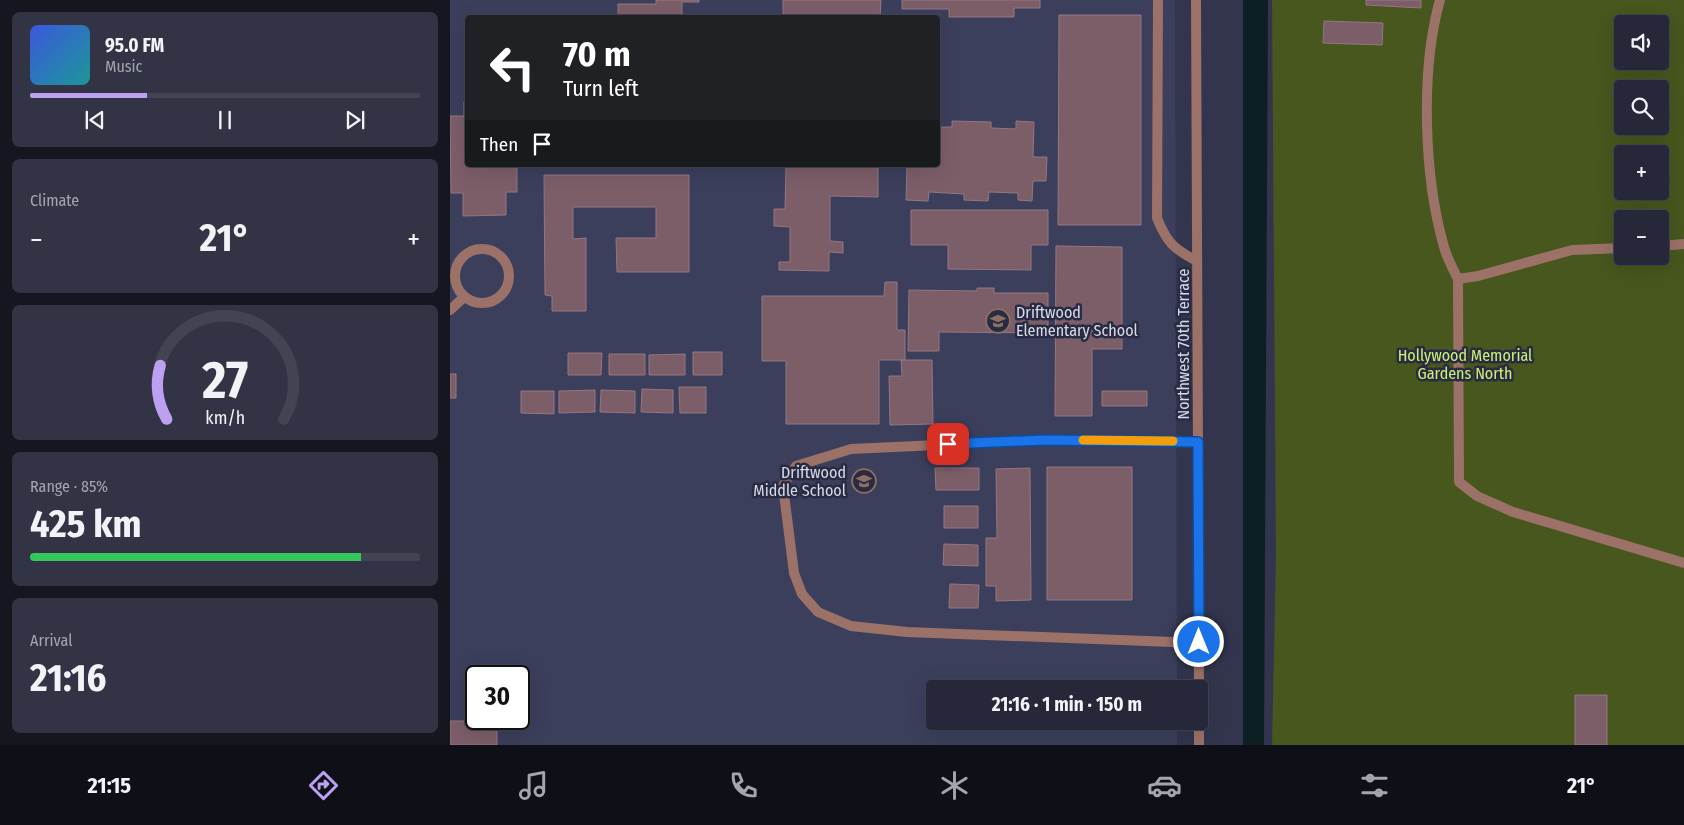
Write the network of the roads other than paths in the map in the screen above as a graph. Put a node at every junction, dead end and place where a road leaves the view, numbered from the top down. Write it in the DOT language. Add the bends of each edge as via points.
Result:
graph roads {
  1 [pos="1158,0"];
  2 [pos="1196,0"];
  3 [pos="1440,0"];
  4 [pos="1684,244"];
  5 [pos="1669,245"];
  6 [pos="1614,248"];
  7 [pos="1197,262"];
  8 [pos="1458,279"];
  9 [pos="464,297"];
  10 [pos="450,310"];
  11 [pos="1198,442"];
  12 [pos="1684,563"];
  13 [pos="1199,642"];
  14 [pos="1199,680"];
  15 [pos="1199,730"];
  16 [pos="1199,745"];
  1 -- 7 [label="street" via="1158,218 1164,236 1176,250"];
  2 -- 7 [label="street, Northwest 70th Terrace"];
  3 -- 8 [label="street" via="1429,66 1427,123 1435,207 1444,249"];
  4 -- 5 [label="street"];
  6 -- 8 [label="street" via="1572,250"];
  7 -- 11 [label="street, Northwest 70th Terrace"];
  8 -- 12 [label="street" via="1459,482 1477,496 1513,512"];
  9 -- 9 [label="street" via="485,303 506,290 509,273 502,258 487,250 464,256 455,278"];
  9 -- 10 [label="street"];
  11 -- 13 [label="street, Northwest 70th Terrace"];
  11 -- 13 [label="street" via="1045,440 851,449 796,466 783,486 794,573 802,594 818,612 851,626 907,632"];
  13 -- 14 [label="street, Northwest 70th Terrace"];
  15 -- 16 [label="street"];
}
